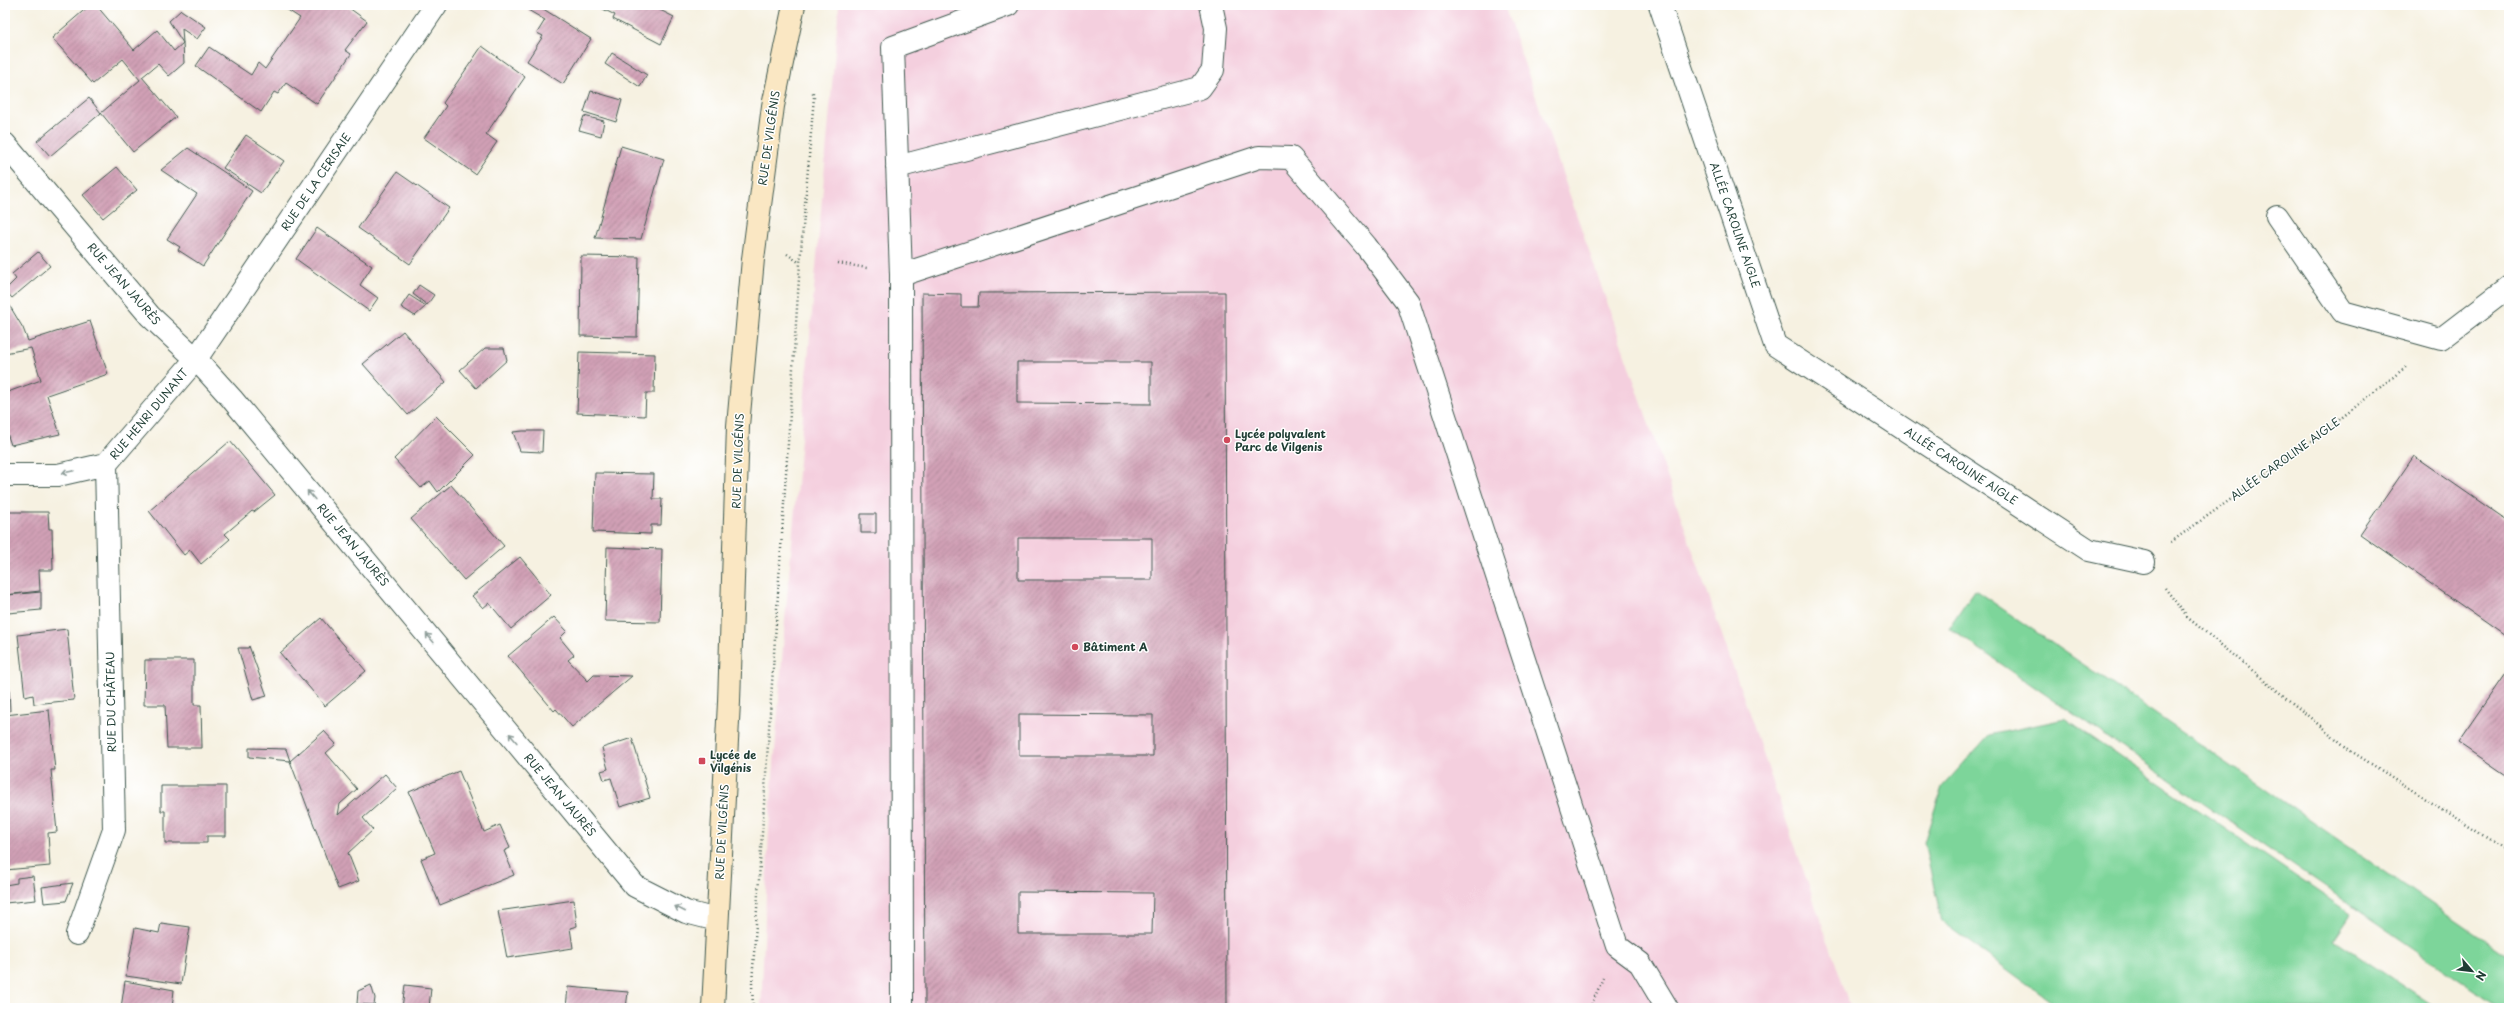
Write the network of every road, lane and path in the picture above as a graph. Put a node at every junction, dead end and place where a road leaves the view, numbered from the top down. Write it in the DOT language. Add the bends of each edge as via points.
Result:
graph roads {
  1 [pos="436,5"];
  2 [pos="794,5"];
  3 [pos="1008,5"];
  4 [pos="1211,5"];
  5 [pos="1660,5"];
  6 [pos="810,84"];
  7 [pos="5,144"];
  8 [pos="897,167"];
  9 [pos="2277,216"];
  10 [pos="901,275"];
  11 [pos="2509,287"];
  12 [pos="2441,339"];
  13 [pos="196,359"];
  14 [pos="106,464"];
  15 [pos="5,476"];
  16 [pos="2144,562"];
  17 [pos="2509,852"];
  18 [pos="717,920"];
  19 [pos="77,934"];
  20 [pos="713,1008"];
  21 [pos="753,1008"];
  22 [pos="902,1008"];
  23 [pos="1667,1008"];
  1 -- 13 [label="street, RUE DE LA CERISAIE"];
  2 -- 18 [label="street, RUE DE VILGÉNIS" via="773,106 753,259 738,426 729,702"];
  3 -- 8 [label="street" via="893,47"];
  4 -- 8 [label="street" via="1216,28 1213,70 1200,88"];
  5 -- 16 [label="street, ALLÉE CAROLINE AIGLE" via="1775,344 2089,550"];
  6 -- 21 [label="path" via="814,96 752,984"];
  7 -- 13 [label="street, RUE JEAN JAURÈS" via="150,316"];
  8 -- 10 [label="street"];
  9 -- 12 [label="street" via="2343,312"];
  10 -- 22 [label="street"];
  10 -- 23 [label="street" via="1259,156 1292,158 1366,246 1408,302 1617,946 1640,963"];
  11 -- 12 [label="street"];
  12 -- 16 [label="path, ALLÉE CAROLINE AIGLE" via="2311,442"];
  13 -- 14 [label="street, RUE HENRI DUNANT"];
  18 -- 13 [label="street, RUE JEAN JAURÈS, one-way" via="686,912 635,886"];
  14 -- 15 [label="street, RUE HENRI DUNANT, one-way" via="58,474"];
  14 -- 19 [label="street, RUE DU CHÂTEAU" via="114,830"];
  16 -- 17 [label="path" via="2187,617 2351,751"];
  18 -- 20 [label="street, RUE DE VILGÉNIS"];
}
